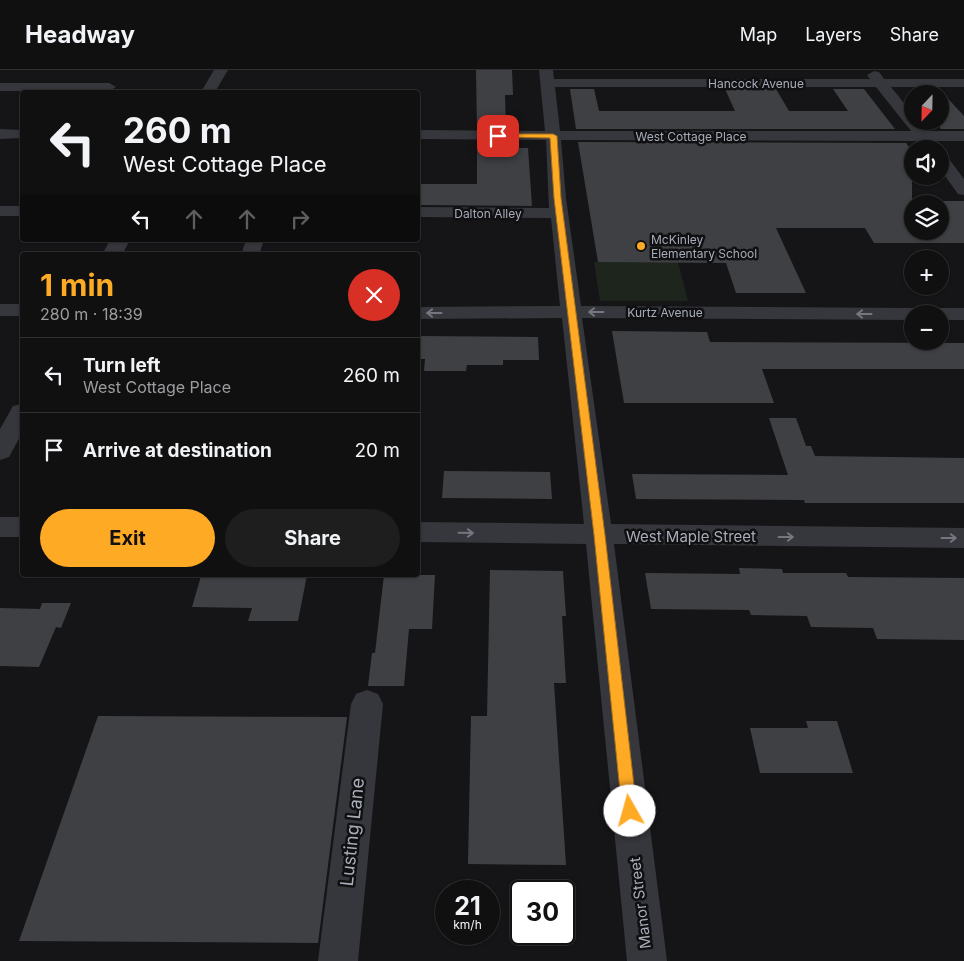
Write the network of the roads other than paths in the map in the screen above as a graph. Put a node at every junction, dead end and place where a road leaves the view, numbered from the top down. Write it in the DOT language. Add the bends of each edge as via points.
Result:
graph roads {
  1 [pos="220,70"];
  2 [pos="763,70"];
  3 [pos="870,70"];
  4 [pos="19,76"];
  5 [pos="547,76"];
  6 [pos="662,76"];
  7 [pos="771,82"];
  8 [pos="964,83"];
  9 [pos="882,84"];
  10 [pos="109,87"];
  11 [pos="3,90"];
  12 [pos="209,90"];
  13 [pos="0,134"];
  14 [pos="20,134"];
  15 [pos="420,135"];
  16 [pos="553,136"];
  17 [pos="923,136"];
  18 [pos="964,136"];
  19 [pos="926,140"];
  20 [pos="949,170"];
  21 [pos="964,190"];
  22 [pos="0,211"];
  23 [pos="20,211"];
  24 [pos="420,212"];
  25 [pos="559,213"];
  26 [pos="0,310"];
  27 [pos="20,310"];
  28 [pos="571,312"];
  29 [pos="420,313"];
  30 [pos="904,314"];
  31 [pos="949,314"];
  32 [pos="964,314"];
  33 [pos="20,416"];
  34 [pos="0,451"];
  35 [pos="0,527"];
  36 [pos="20,527"];
  37 [pos="420,532"];
  38 [pos="599,535"];
  39 [pos="964,538"];
  40 [pos="367,704"];
  41 [pos="338,961"];
  42 [pos="647,961"];
  1 -- 12 [label="street"];
  2 -- 7 [label="street"];
  3 -- 9 [label="street"];
  4 -- 11 [label="street"];
  5 -- 6 [label="street, Hancock Avenue"];
  5 -- 16 [label="street, Manor Street"];
  6 -- 7 [label="street, Hancock Avenue"];
  7 -- 9 [label="street, Hancock Avenue"];
  8 -- 9 [label="street, Hancock Avenue"];
  9 -- 17 [label="street"];
  10 -- 11 [label="street"];
  13 -- 14 [label="street"];
  15 -- 16 [label="street, West Cottage Place"];
  16 -- 17 [label="street, West Cottage Place"];
  16 -- 25 [label="street, Manor Street"];
  17 -- 18 [label="street, West Cottage Place"];
  17 -- 19 [label="street"];
  20 -- 21 [label="street"];
  22 -- 23 [label="street"];
  24 -- 25 [label="street, Dalton Alley"];
  25 -- 28 [label="street, Manor Street"];
  26 -- 27 [label="street"];
  28 -- 29 [label="street, Kurtz Avenue, one-way"];
  30 -- 28 [label="street, Kurtz Avenue, one-way"];
  28 -- 38 [label="street, Manor Street"];
  31 -- 32 [label="street"];
  33 -- 34 [label="street"];
  35 -- 36 [label="street"];
  37 -- 38 [label="street, West Maple Street, one-way"];
  38 -- 39 [label="street, West Maple Street, one-way"];
  38 -- 42 [label="street, Manor Street"];
  40 -- 41 [label="street, Lusting Lane"];
}
